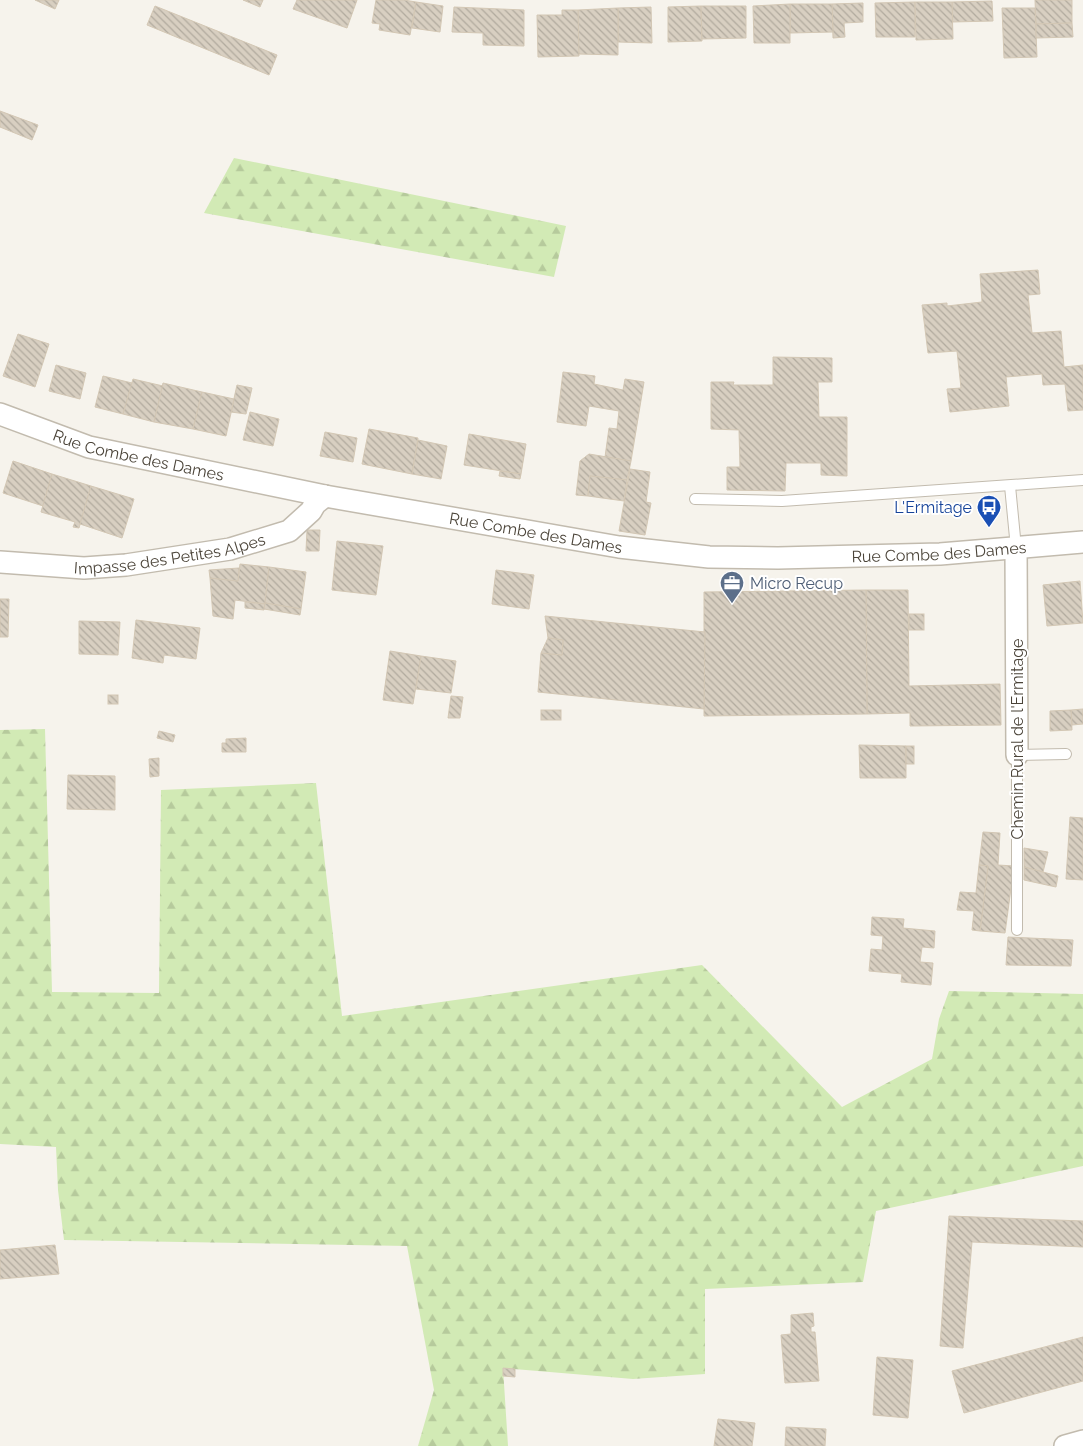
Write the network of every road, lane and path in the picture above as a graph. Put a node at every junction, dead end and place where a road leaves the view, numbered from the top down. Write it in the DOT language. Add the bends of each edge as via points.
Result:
graph roads {
  1 [pos="0,414"];
  2 [pos="1083,480"];
  3 [pos="1010,486"];
  4 [pos="325,496"];
  5 [pos="695,499"];
  6 [pos="1083,542"];
  7 [pos="1016,548"];
  8 [pos="0,562"];
  9 [pos="1066,754"];
  10 [pos="1017,755"];
  11 [pos="1017,930"];
  12 [pos="1083,1441"];
  13 [pos="1064,1446"];
  1 -- 4 [label="street, Rue Combe des Dames" via="89,448"];
  2 -- 3 [label="lane"];
  3 -- 5 [label="lane" via="782,501"];
  3 -- 7 [label="lane"];
  4 -- 7 [label="street, Rue Combe des Dames" via="619,547 709,557 940,554"];
  4 -- 8 [label="street, Impasse des Petites Alpes" via="290,531 230,548 126,565 62,567"];
  6 -- 7 [label="street, Rue Combe des Dames"];
  7 -- 10 [label="street, Chemin Rural de l'Ermitage"];
  9 -- 10 [label="lane"];
  10 -- 11 [label="lane, Chemin Rural de l'Ermitage"];
  12 -- 13 [label="street"];
}
